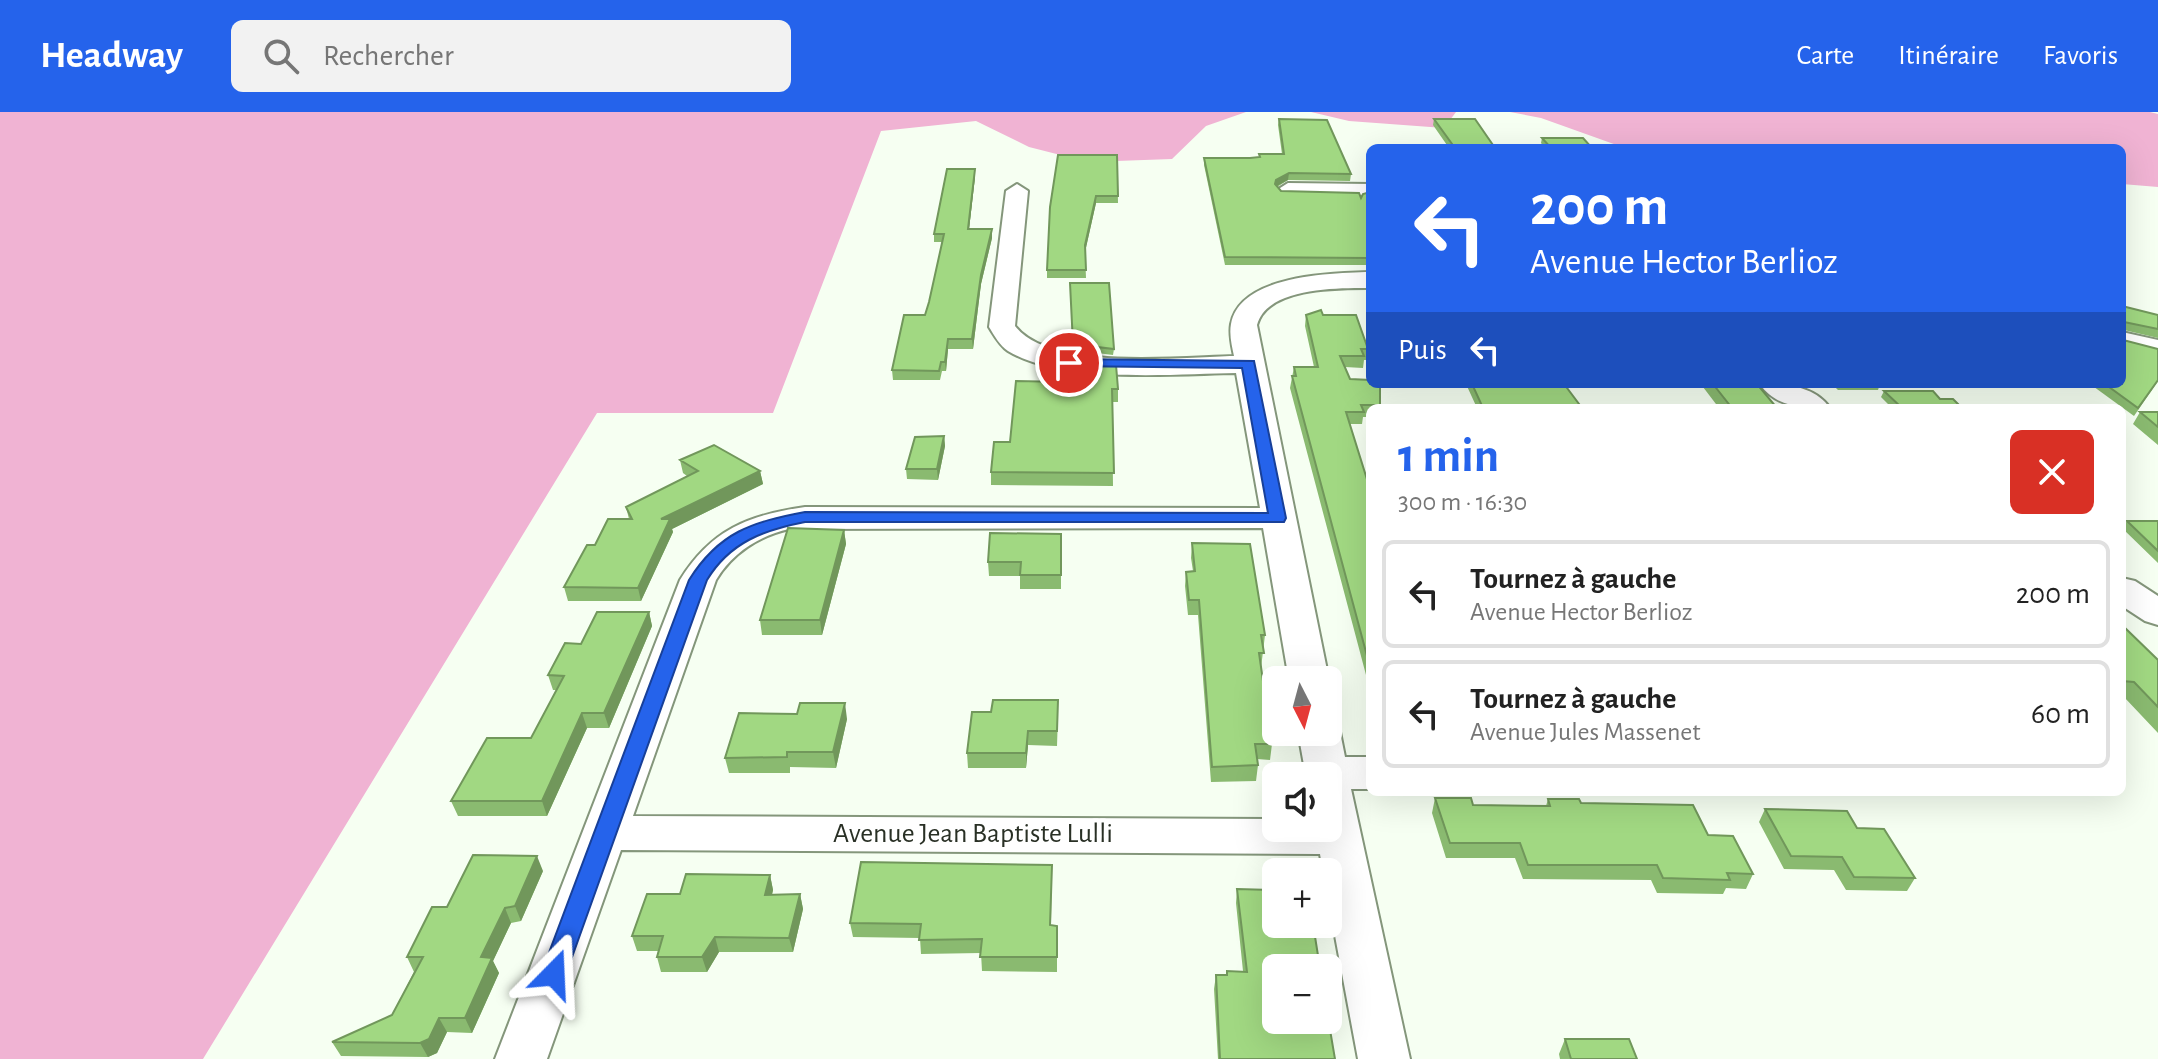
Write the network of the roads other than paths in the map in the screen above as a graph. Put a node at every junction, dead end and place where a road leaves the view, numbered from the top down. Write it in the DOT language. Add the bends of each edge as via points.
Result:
graph roads {
  1 [pos="1288,190"];
  2 [pos="1017,191"];
  3 [pos="1366,191"];
  4 [pos="1366,280"];
  5 [pos="2126,341"];
  6 [pos="2158,348"];
  7 [pos="1249,364"];
  8 [pos="1781,388"];
  9 [pos="1808,404"];
  10 [pos="1278,518"];
  11 [pos="2126,592"];
  12 [pos="2158,613"];
  13 [pos="1306,666"];
  14 [pos="1366,773"];
  15 [pos="1342,776"];
  16 [pos="607,833"];
  17 [pos="1262,837"];
  18 [pos="1341,842"];
  19 [pos="521,1059"];
  20 [pos="1384,1059"];
  1 -- 3 [label="street"];
  2 -- 7 [label="street" via="1002,327 1010,341 1035,355 1069,363"];
  4 -- 7 [label="street" via="1304,285 1253,307 1244,322"];
  5 -- 6 [label="street"];
  7 -- 10 [label="street"];
  8 -- 9 [label="street"];
  10 -- 13 [label="street"];
  10 -- 16 [label="street" via="813,517 753,530 722,548 698,580"];
  11 -- 12 [label="street"];
  14 -- 15 [label="street"];
  16 -- 17 [label="street, Avenue Jean Baptiste Lulli"];
  16 -- 19 [label="street"];
  18 -- 20 [label="street"];
}
